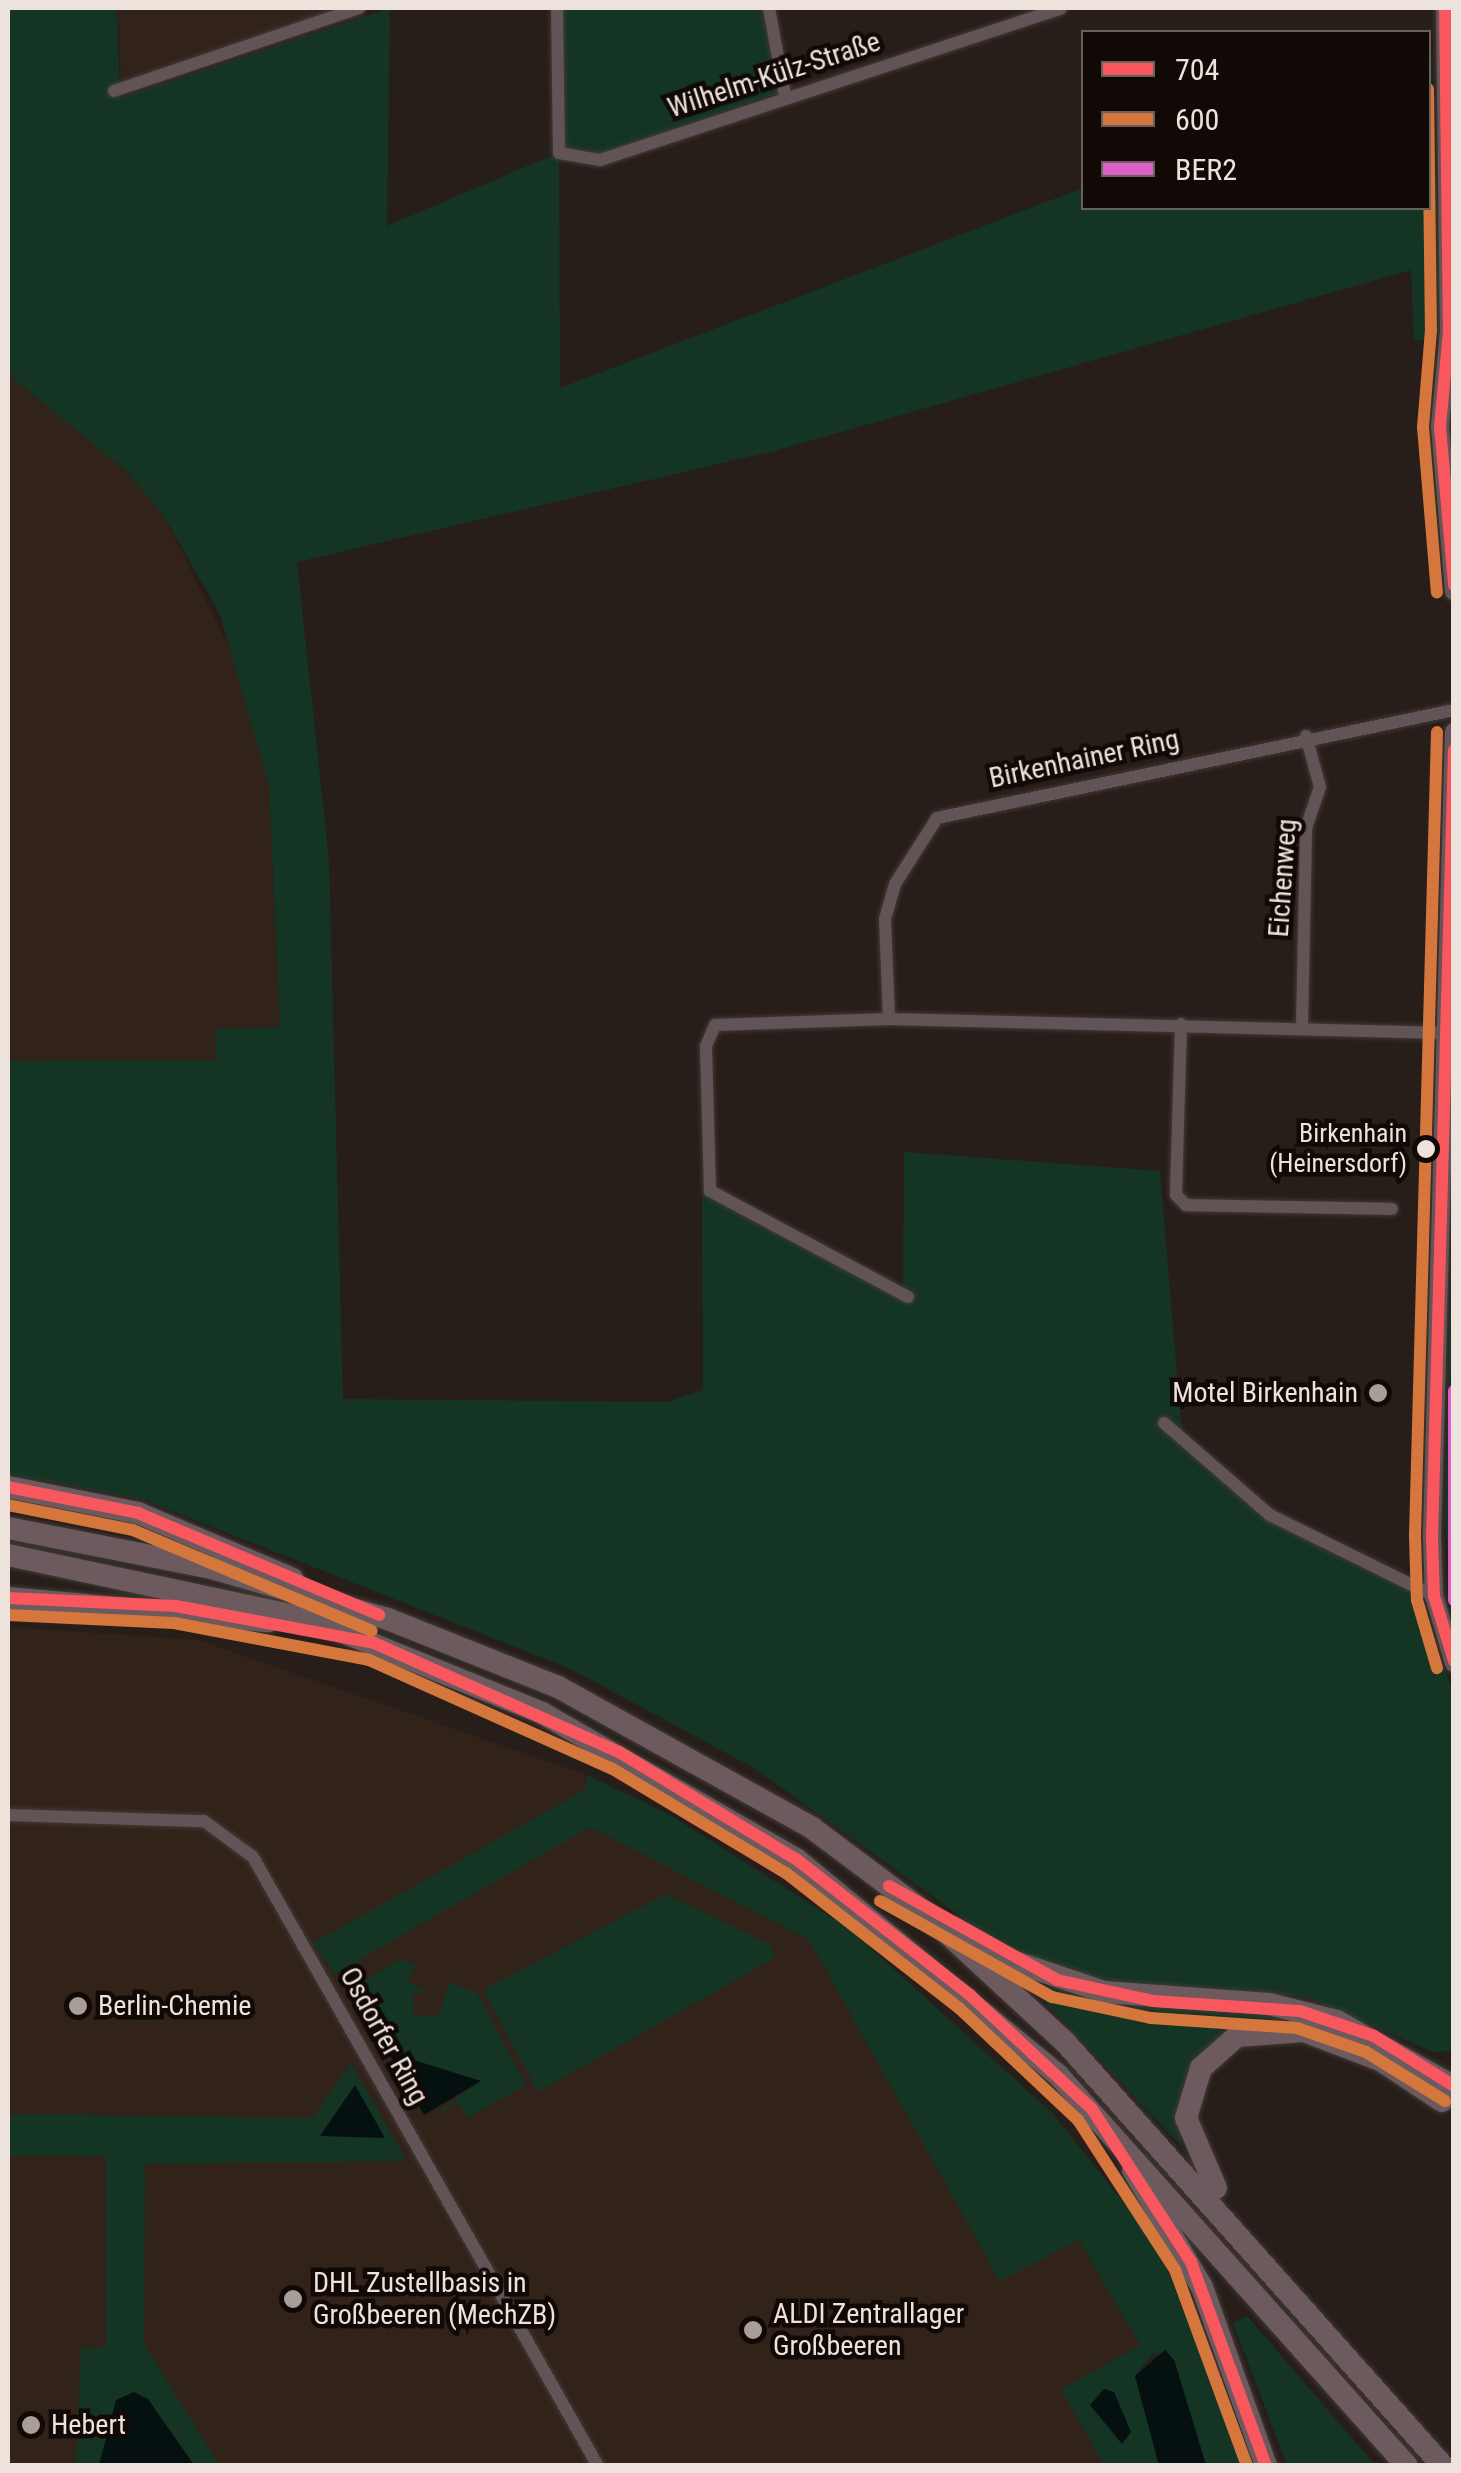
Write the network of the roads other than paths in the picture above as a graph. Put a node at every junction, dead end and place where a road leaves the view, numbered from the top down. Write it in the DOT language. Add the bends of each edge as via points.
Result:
graph roads {
  1 [pos="359,8"];
  2 [pos="557,8"];
  3 [pos="769,8"];
  4 [pos="1005,8"];
  5 [pos="1061,8"];
  6 [pos="1445,8"];
  7 [pos="1011,24"];
  8 [pos="114,91"];
  9 [pos="785,95"];
  10 [pos="1451,366"];
  11 [pos="1452,468"];
  12 [pos="1454,591"];
  13 [pos="1454,710"];
  14 [pos="1454,732"];
  15 [pos="1306,736"];
  16 [pos="889,1019"];
  17 [pos="1181,1024"];
  18 [pos="1302,1026"];
  19 [pos="1445,1032"];
  20 [pos="1392,1209"];
  21 [pos="908,1296"];
  22 [pos="1164,1423"];
  23 [pos="8,1487"];
  24 [pos="8,1528"];
  25 [pos="8,1555"];
  26 [pos="317,1595"];
  27 [pos="1434,1596"];
  28 [pos="8,1598"];
  29 [pos="374,1643"];
  30 [pos="1454,1663"];
  31 [pos="8,1815"];
  32 [pos="922,1911"];
  33 [pos="1450,2091"];
  34 [pos="1092,2109"];
  35 [pos="1244,2234"];
  36 [pos="598,2466"];
  37 [pos="1266,2466"];
  38 [pos="1406,2466"];
  39 [pos="1442,2466"];
  1 -- 8 [label="street"];
  2 -- 9 [label="street, Wilhelm-Külz-Straße" via="559,153 600,160"];
  3 -- 9 [label="street"];
  4 -- 7 [label="street"];
  5 -- 7 [label="street, Wilhelm-Külz-Straße"];
  6 -- 10 [label="main road"];
  7 -- 9 [label="street, Wilhelm-Külz-Straße"];
  10 -- 11 [label="main road" via="1440,427"];
  11 -- 12 [label="main road"];
  13 -- 15 [label="street, Birkenhainer Ring"];
  14 -- 19 [label="main road"];
  15 -- 16 [label="street, Birkenhainer Ring" via="938,818 912,852 885,919"];
  15 -- 18 [label="street, Eichenweg" via="1320,787 1306,828"];
  16 -- 17 [label="street"];
  16 -- 21 [label="street" via="716,1025 706,1046 710,1191"];
  17 -- 18 [label="street"];
  17 -- 20 [label="street" via="1176,1195 1186,1205"];
  18 -- 19 [label="street"];
  19 -- 27 [label="main road"];
  22 -- 27 [label="street" via="1270,1515"];
  23 -- 26 [label="highway" via="138,1513"];
  24 -- 26 [label="highway"];
  25 -- 29 [label="highway" via="202,1590"];
  26 -- 32 [label="highway" via="638,1727 812,1828"];
  27 -- 30 [label="main road"];
  28 -- 29 [label="highway" via="176,1606"];
  29 -- 34 [label="highway" via="619,1752 796,1859 970,1994"];
  31 -- 36 [label="street, Osdorfer Ring" via="204,1822 253,1857"];
  32 -- 33 [label="highway" via="1008,1960 1088,1988 1269,2004 1337,2021"];
  32 -- 35 [label="highway" via="1064,2042"];
  33 -- 35 [label="highway" via="1304,2031 1256,2029 1225,2043 1190,2093 1187,2134"];
  34 -- 37 [label="highway" via="1190,2262"];
  34 -- 38 [label="highway"];
  35 -- 39 [label="highway"];
}
